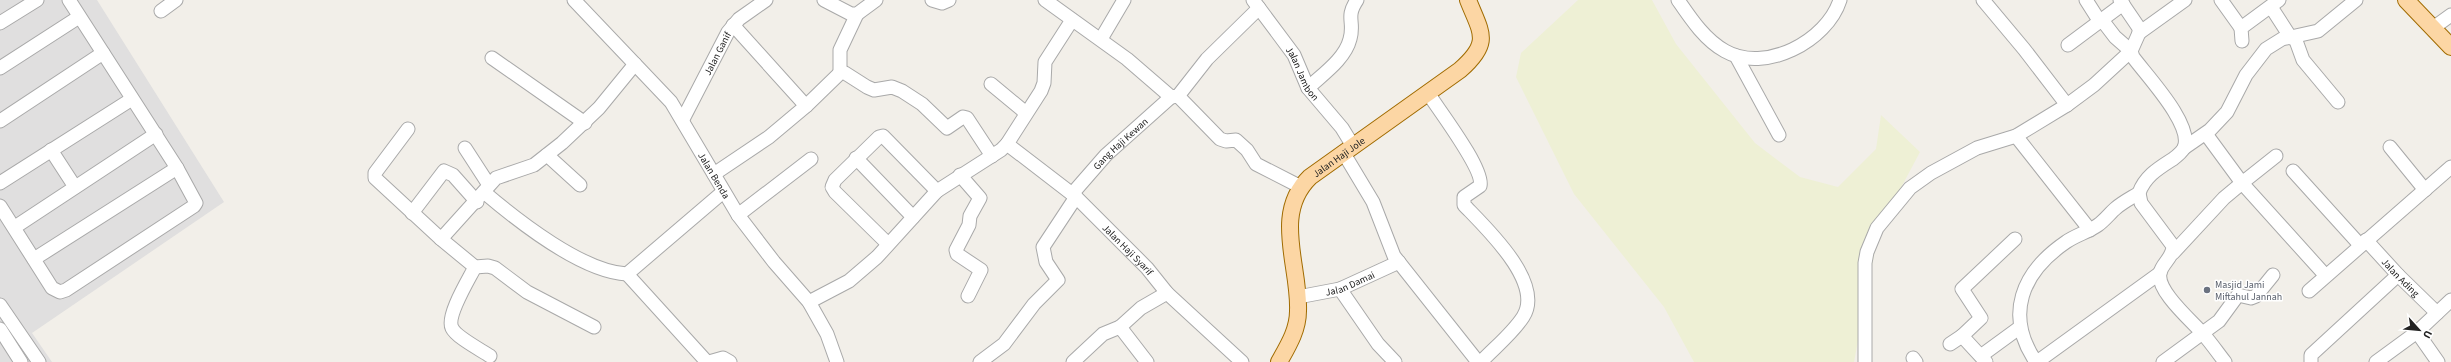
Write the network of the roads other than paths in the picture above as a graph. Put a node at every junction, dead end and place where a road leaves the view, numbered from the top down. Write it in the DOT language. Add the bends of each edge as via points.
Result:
graph roads {
  1 [pos="37,0"];
  2 [pos="68,0"];
  3 [pos="176,0"];
  4 [pos="574,0"];
  5 [pos="766,0"];
  6 [pos="824,0"];
  7 [pos="876,0"];
  8 [pos="932,0"];
  9 [pos="949,0"];
  10 [pos="1045,0"];
  11 [pos="1124,0"];
  12 [pos="1357,0"];
  13 [pos="1468,0"];
  14 [pos="1678,0"];
  15 [pos="1840,0"];
  16 [pos="1983,0"];
  17 [pos="2086,0"];
  18 [pos="2185,0"];
  19 [pos="2221,0"];
  20 [pos="2356,0"];
  21 [pos="2406,0"];
  22 [pos="2121,2"];
  23 [pos="1257,3"];
  24 [pos="749,4"];
  25 [pos="2275,4"];
  26 [pos="161,11"];
  27 [pos="857,14"];
  28 [pos="2451,15"];
  29 [pos="79,17"];
  30 [pos="1072,20"];
  31 [pos="2101,21"];
  32 [pos="0,23"];
  33 [pos="733,25"];
  34 [pos="2433,28"];
  35 [pos="2139,33"];
  36 [pos="2293,38"];
  37 [pos="1101,39"];
  38 [pos="2068,45"];
  39 [pos="2451,47"];
  40 [pos="2131,51"];
  41 [pos="103,54"];
  42 [pos="1736,56"];
  43 [pos="492,58"];
  44 [pos="635,64"];
  45 [pos="0,68"];
  46 [pos="840,72"];
  47 [pos="992,84"];
  48 [pos="1308,88"];
  49 [pos="1428,93"];
  50 [pos="1174,96"];
  51 [pos="132,98"];
  52 [pos="2338,102"];
  53 [pos="2067,105"];
  54 [pos="806,106"];
  55 [pos="1026,113"];
  56 [pos="683,119"];
  57 [pos="0,121"];
  58 [pos="585,123"];
  59 [pos="408,129"];
  60 [pos="156,134"];
  61 [pos="2206,134"];
  62 [pos="1779,135"];
  63 [pos="2016,136"];
  64 [pos="1007,144"];
  65 [pos="2390,147"];
  66 [pos="464,148"];
  67 [pos="2184,148"];
  68 [pos="1348,149"];
  69 [pos="51,150"];
  70 [pos="547,156"];
  71 [pos="992,156"];
  72 [pos="2276,156"];
  73 [pos="856,158"];
  74 [pos="811,159"];
  75 [pos="2451,167"];
  76 [pos="178,168"];
  77 [pos="2293,172"];
  78 [pos="714,174"];
  79 [pos="960,175"];
  80 [pos="0,183"];
  81 [pos="2242,183"];
  82 [pos="580,185"];
  83 [pos="75,187"];
  84 [pos="1301,188"];
  85 [pos="2425,190"];
  86 [pos="937,191"];
  87 [pos="723,192"];
  88 [pos="2139,193"];
  89 [pos="483,194"];
  90 [pos="1074,196"];
  91 [pos="0,206"];
  92 [pos="412,213"];
  93 [pos="738,215"];
  94 [pos="913,216"];
  95 [pos="14,227"];
  96 [pos="2090,230"];
  97 [pos="441,239"];
  98 [pos="2015,239"];
  99 [pos="2363,243"];
  100 [pos="888,244"];
  101 [pos="2173,253"];
  102 [pos="34,259"];
  103 [pos="1399,262"];
  104 [pos="475,267"];
  105 [pos="2160,273"];
  106 [pos="627,274"];
  107 [pos="2273,275"];
  108 [pos="2325,275"];
  109 [pos="2398,276"];
  110 [pos="1340,289"];
  111 [pos="2309,291"];
  112 [pos="1167,293"];
  113 [pos="968,296"];
  114 [pos="1298,297"];
  115 [pos="2451,300"];
  116 [pos="809,302"];
  117 [pos="0,305"];
  118 [pos="2437,313"];
  119 [pos="594,327"];
  120 [pos="1120,327"];
  121 [pos="2019,328"];
  122 [pos="0,329"];
  123 [pos="2417,332"];
  124 [pos="2204,334"];
  125 [pos="1962,336"];
  126 [pos="1950,344"];
  127 [pos="490,356"];
  128 [pos="1984,359"];
  129 [pos="2039,361"];
  130 [pos="21,362"];
  131 [pos="39,362"];
  132 [pos="708,362"];
  133 [pos="730,362"];
  134 [pos="837,362"];
  135 [pos="980,362"];
  136 [pos="1073,362"];
  137 [pos="1147,362"];
  138 [pos="1242,362"];
  139 [pos="1279,362"];
  140 [pos="1395,362"];
  141 [pos="1479,362"];
  142 [pos="1865,362"];
  143 [pos="2163,362"];
  144 [pos="2225,362"];
  145 [pos="2311,362"];
  146 [pos="2376,362"];
  147 [pos="2438,362"];
  1 -- 32 [label="street"];
  2 -- 29 [label="street"];
  3 -- 26 [label="street"];
  4 -- 44 [label="street, Jalan Benda"];
  5 -- 24 [label="street, Jalan Ganif"];
  6 -- 27 [label="street"];
  7 -- 27 [label="street"];
  8 -- 9 [label="street" via="942,3"];
  10 -- 30 [label="street"];
  11 -- 37 [label="street"];
  12 -- 48 [label="street" via="1350,11 1351,36 1348,47"];
  13 -- 49 [label="main road, Jalan Haji Jole" via="1481,30 1480,46 1468,63"];
  14 -- 42 [label="street" via="1701,32 1725,51"];
  15 -- 42 [label="street" via="1832,18 1824,27 1796,48 1768,57"];
  16 -- 53 [label="street"];
  17 -- 31 [label="street"];
  18 -- 35 [label="street"];
  19 -- 25 [label="street" via="2242,34"];
  20 -- 36 [label="street" via="2328,26"];
  21 -- 34 [label="main road"];
  22 -- 31 [label="street"];
  22 -- 35 [label="street" via="2137,23"];
  23 -- 48 [label="street, Jalan Jambon" via="1294,55"];
  23 -- 50 [label="street, Gang Haji Kewan"];
  24 -- 33 [label="street, Jalan Ganif"];
  25 -- 36 [label="street"];
  27 -- 46 [label="street" via="840,50"];
  28 -- 34 [label="street"];
  29 -- 41 [label="street"];
  29 -- 45 [label="street"];
  30 -- 37 [label="street"];
  30 -- 55 [label="street" via="1045,62 1044,83"];
  31 -- 38 [label="street"];
  31 -- 40 [label="street"];
  33 -- 54 [label="street"];
  33 -- 56 [label="street, Jalan Ganif"];
  34 -- 39 [label="main road"];
  35 -- 40 [label="street"];
  36 -- 52 [label="street" via="2303,60"];
  36 -- 61 [label="street" via="2275,42 2255,61 2227,112"];
  37 -- 50 [label="street"];
  40 -- 53 [label="street" via="2094,85"];
  40 -- 67 [label="street" via="2184,131"];
  41 -- 51 [label="street"];
  41 -- 57 [label="street"];
  42 -- 62 [label="street"];
  43 -- 58 [label="street"];
  44 -- 56 [label="street, Jalan Benda"];
  44 -- 58 [label="street"];
  46 -- 54 [label="street"];
  46 -- 71 [label="street" via="874,90 892,87 902,91 922,104 947,128 963,117 968,118"];
  47 -- 55 [label="street"];
  48 -- 68 [label="street, Jalan Jambon" via="1342,128"];
  49 -- 68 [label="main road, Jalan Haji Jole"];
  49 -- 141 [label="street" via="1480,176 1480,186 1464,197 1464,205 1506,253 1525,283 1528,294 1522,318"];
  50 -- 84 [label="street" via="1220,139 1226,142 1236,140 1247,150 1256,164"];
  50 -- 90 [label="street, Gang Haji Kewan" via="1111,150"];
  51 -- 60 [label="street"];
  51 -- 69 [label="street"];
  53 -- 63 [label="street"];
  54 -- 78 [label="street" via="763,141"];
  55 -- 64 [label="street"];
  56 -- 78 [label="street, Jalan Benda"];
  58 -- 70 [label="street"];
  59 -- 92 [label="street" via="375,173 375,178"];
  60 -- 76 [label="street"];
  60 -- 83 [label="street"];
  61 -- 67 [label="street"];
  61 -- 81 [label="street"];
  63 -- 96 [label="street"];
  63 -- 142 [label="street" via="1977,148 1919,180 1877,228 1870,240 1865,263"];
  64 -- 71 [label="street"];
  64 -- 90 [label="street, Jalan Haji Syarif"];
  65 -- 85 [label="street"];
  66 -- 89 [label="street"];
  67 -- 88 [label="street" via="2180,154 2153,173"];
  68 -- 84 [label="main road, Jalan Haji Jole" via="1310,177"];
  68 -- 103 [label="street, Jalan Jambon"];
  69 -- 80 [label="street"];
  69 -- 83 [label="street"];
  70 -- 82 [label="street"];
  70 -- 89 [label="street" via="534,164 496,178"];
  71 -- 79 [label="street"];
  72 -- 81 [label="street"];
  73 -- 86 [label="street" via="883,136"];
  73 -- 94 [label="street"];
  73 -- 100 [label="street" via="835,180 832,187"];
  74 -- 93 [label="street"];
  75 -- 85 [label="street"];
  76 -- 102 [label="street"];
  76 -- 102 [label="street" via="196,199 194,206 66,290 55,292"];
  77 -- 99 [label="street, Jalan Ading"];
  78 -- 87 [label="street, Jalan Benda"];
  79 -- 86 [label="street"];
  79 -- 113 [label="street" via="980,200 970,216 969,226 956,250 957,254 981,270"];
  81 -- 101 [label="street" via="2224,198"];
  81 -- 108 [label="street"];
  83 -- 95 [label="street"];
  84 -- 114 [label="main road, Jalan Haji Jole" via="1292,209 1289,227"];
  85 -- 99 [label="street"];
  86 -- 94 [label="street"];
  87 -- 93 [label="street, Jalan Benda"];
  87 -- 106 [label="street"];
  88 -- 96 [label="street" via="2117,207"];
  88 -- 101 [label="street" via="2141,203 2174,246"];
  89 -- 92 [label="street" via="444,172"];
  89 -- 97 [label="street"];
  89 -- 106 [label="street" via="550,242 605,270"];
  90 -- 112 [label="street, Jalan Haji Syarif" via="1147,268"];
  90 -- 135 [label="street, Gang Haji Kewan" via="1044,247 1046,262 1058,280 1034,304 1004,344"];
  91 -- 95 [label="street"];
  92 -- 97 [label="street"];
  93 -- 116 [label="street, Jalan Benda"];
  94 -- 100 [label="street"];
  95 -- 102 [label="street"];
  96 -- 121 [label="street" via="2076,235 2060,246 2030,276 2022,295"];
  97 -- 104 [label="street"];
  98 -- 125 [label="street" via="1962,289 1981,318"];
  99 -- 108 [label="street"];
  99 -- 109 [label="street, Jalan Ading"];
  100 -- 116 [label="street" via="849,281"];
  101 -- 105 [label="street"];
  103 -- 110 [label="street, Jalan Damai"];
  103 -- 141 [label="street, Jalan Jambon"];
  104 -- 119 [label="street" via="495,268 527,292"];
  104 -- 127 [label="street" via="453,311 451,323 456,333"];
  105 -- 124 [label="street" via="2161,284 2168,295"];
  105 -- 129 [label="street"];
  106 -- 132 [label="street"];
  107 -- 124 [label="street" via="2256,296 2251,298 2238,295 2219,320"];
  108 -- 111 [label="street"];
  109 -- 118 [label="street, Jalan Ading"];
  109 -- 145 [label="street" via="2310,355"];
  110 -- 114 [label="street, Jalan Damai"];
  110 -- 140 [label="street" via="1378,344"];
  112 -- 120 [label="street" via="1141,308"];
  112 -- 138 [label="street, Jalan Haji Syarif"];
  114 -- 139 [label="main road, Jalan Haji Jole" via="1297,325"];
  115 -- 118 [label="street"];
  116 -- 134 [label="street, Jalan Benda"];
  117 -- 131 [label="street"];
  118 -- 123 [label="street"];
  120 -- 136 [label="street" via="1103,334"];
  120 -- 137 [label="street"];
  121 -- 128 [label="street"];
  121 -- 129 [label="street" via="2023,341"];
  122 -- 130 [label="street"];
  123 -- 146 [label="street"];
  123 -- 147 [label="street"];
  124 -- 143 [label="street"];
  124 -- 144 [label="street"];
  125 -- 126 [label="street"];
  125 -- 128 [label="street"];
  132 -- 133 [label="street" via="723,358"];
}
